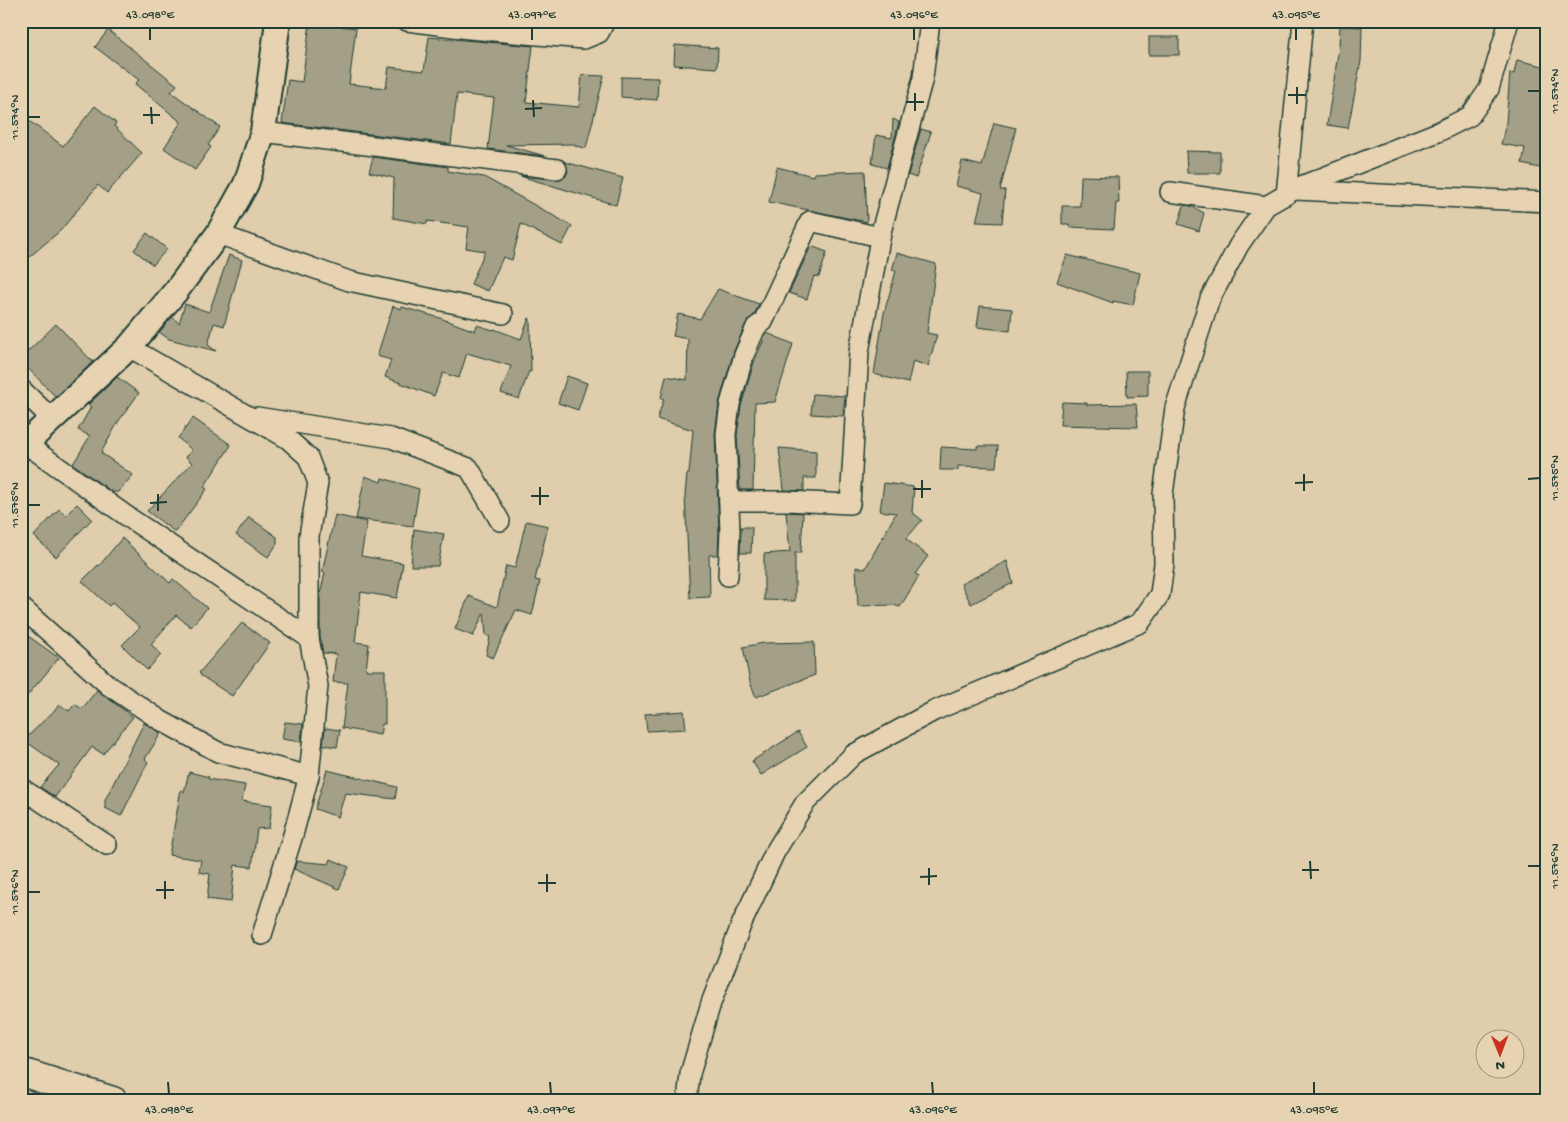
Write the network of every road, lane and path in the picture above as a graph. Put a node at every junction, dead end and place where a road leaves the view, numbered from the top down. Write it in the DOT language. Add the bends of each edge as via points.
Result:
graph roads {
  1 [pos="278,21"];
  2 [pos="407,21"];
  3 [pos="605,21"];
  4 [pos="930,21"];
  5 [pos="1303,21"];
  6 [pos="1509,21"];
  7 [pos="263,132"];
  8 [pos="557,169"];
  9 [pos="1170,192"];
  10 [pos="1290,192"];
  11 [pos="1547,202"];
  12 [pos="1266,206"];
  13 [pos="218,234"];
  14 [pos="880,237"];
  15 [pos="503,314"];
  16 [pos="129,347"];
  17 [pos="21,389"];
  18 [pos="248,415"];
  19 [pos="52,419"];
  20 [pos="24,446"];
  21 [pos="728,501"];
  22 [pos="500,521"];
  23 [pos="728,576"];
  24 [pos="21,607"];
  25 [pos="309,638"];
  26 [pos="309,776"];
  27 [pos="21,788"];
  28 [pos="107,845"];
  29 [pos="262,935"];
  30 [pos="21,1072"];
  31 [pos="113,1101"];
  32 [pos="687,1101"];
  1 -- 7 [label="street"];
  2 -- 3 [label="street" via="584,39 598,34"];
  4 -- 14 [label="street" via="923,78"];
  5 -- 10 [label="street"];
  6 -- 10 [label="street" via="1490,89 1470,116"];
  7 -- 8 [label="street"];
  7 -- 13 [label="street" via="246,184"];
  9 -- 12 [label="street"];
  10 -- 11 [label="street"];
  10 -- 12 [label="street"];
  12 -- 32 [label="street" via="1238,245 1210,299 1175,408 1163,494 1164,564 1160,594 1140,622 934,710 854,754 805,803 775,852 710,1003 690,1074"];
  13 -- 15 [label="street" via="349,281"];
  13 -- 16 [label="street"];
  14 -- 21 [label="street" via="810,221 744,355 730,404 726,434"];
  14 -- 21 [label="street" via="859,352 850,504"];
  16 -- 18 [label="street"];
  16 -- 19 [label="street"];
  17 -- 19 [label="street"];
  18 -- 22 [label="street" via="391,438 469,468"];
  18 -- 25 [label="street" via="288,439 308,457 318,484 309,536"];
  19 -- 20 [label="street"];
  20 -- 25 [label="street"];
  21 -- 23 [label="street"];
  24 -- 26 [label="street" via="108,686 160,720 218,752"];
  25 -- 26 [label="street" via="318,686"];
  26 -- 29 [label="street"];
  27 -- 28 [label="street"];
  30 -- 31 [label="highway"];
}
